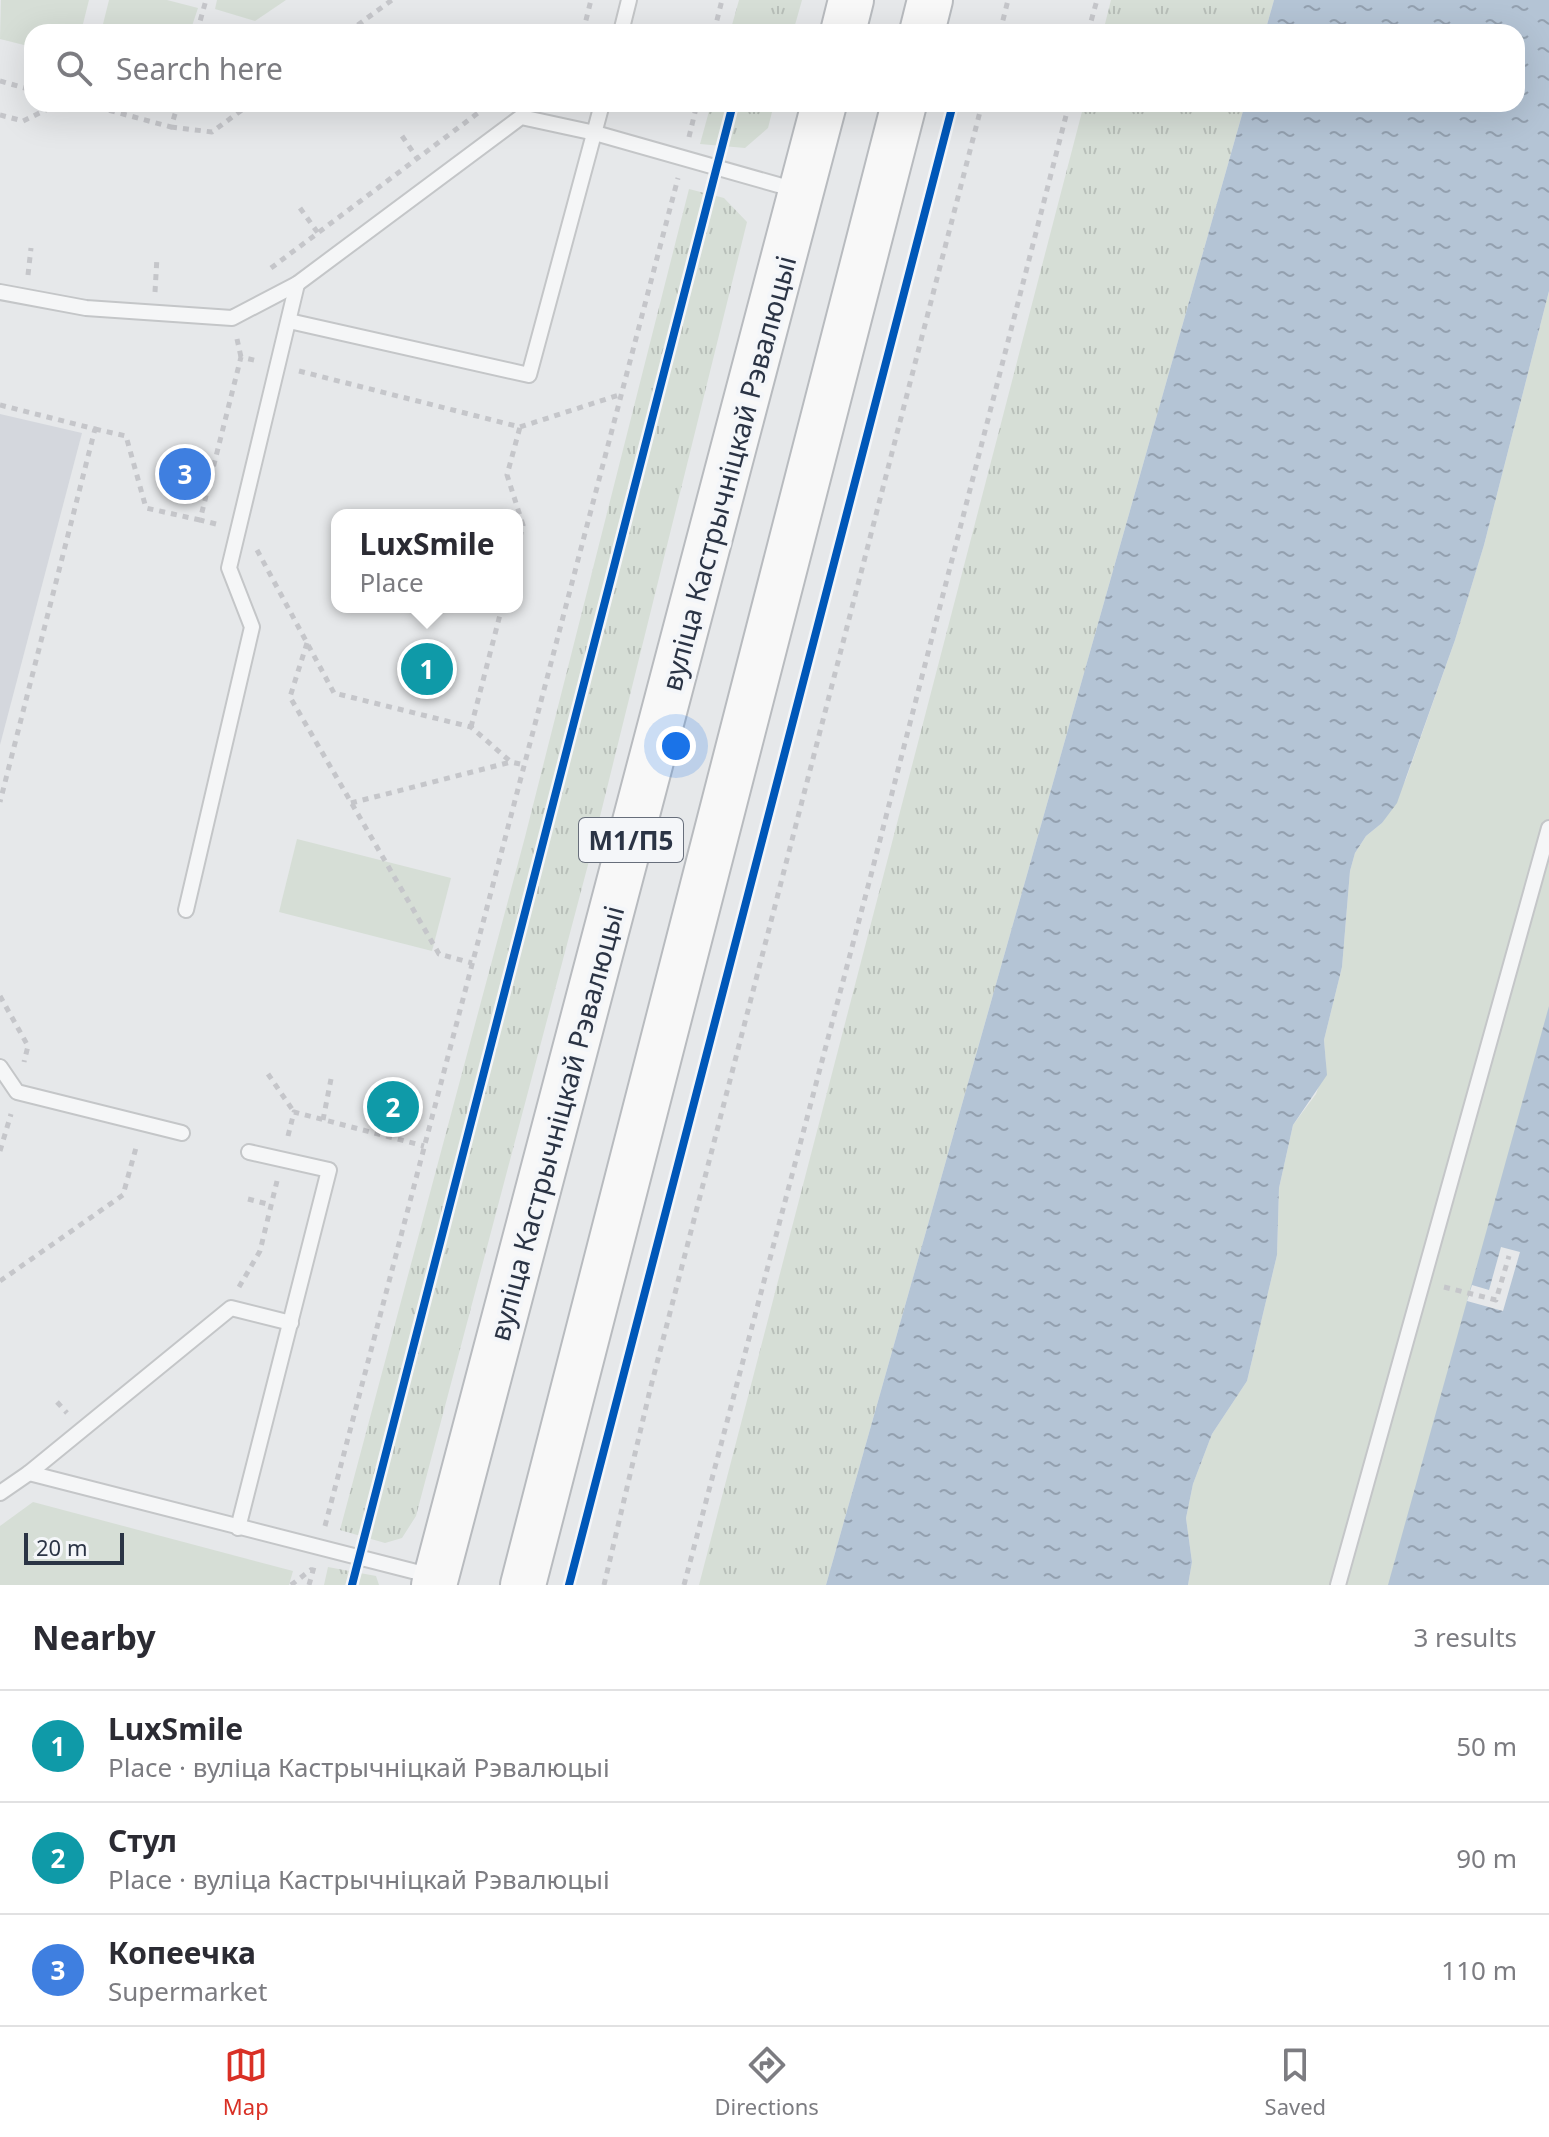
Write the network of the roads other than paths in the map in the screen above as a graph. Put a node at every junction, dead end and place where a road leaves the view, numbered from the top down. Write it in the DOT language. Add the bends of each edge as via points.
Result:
graph roads {
  1 [pos="629,0"];
  2 [pos="851,0"];
  3 [pos="930,0"];
  4 [pos="623,24"];
  5 [pos="845,24"];
  6 [pos="924,24"];
  7 [pos="600,112"];
  8 [pos="822,112"];
  9 [pos="902,112"];
  10 [pos="595,133"];
  11 [pos="802,191"];
  12 [pos="297,284"];
  13 [pos="0,292"];
  14 [pos="289,321"];
  15 [pos="1549,828"];
  16 [pos="186,910"];
  17 [pos="0,1067"];
  18 [pos="182,1133"];
  19 [pos="249,1152"];
  20 [pos="291,1323"];
  21 [pos="29,1473"];
  22 [pos="0,1493"];
  23 [pos="238,1528"];
  24 [pos="436,1581"];
  25 [pos="523,1585"];
  26 [pos="1338,1585"];
  1 -- 4 [label="lane"];
  2 -- 5 [label="highway"];
  3 -- 6 [label="highway"];
  7 -- 10 [label="lane"];
  8 -- 11 [label="highway, вуліца Кастрычніцкай Рэвалюцыі / М1/П5"];
  9 -- 25 [label="highway, М1/П5"];
  10 -- 11 [label="lane"];
  10 -- 12 [label="lane" via="521,117"];
  10 -- 14 [label="lane" via="529,375"];
  11 -- 24 [label="highway, вуліца Кастрычніцкай Рэвалюцыі / М1/П5"];
  12 -- 13 [label="lane" via="232,318 86,308"];
  12 -- 14 [label="lane"];
  14 -- 16 [label="lane" via="229,568 252,627"];
  15 -- 26 [label="lane"];
  17 -- 18 [label="lane" via="17,1092"];
  19 -- 20 [label="lane" via="329,1170"];
  20 -- 21 [label="lane" via="231,1308"];
  20 -- 23 [label="lane"];
  21 -- 22 [label="lane"];
  21 -- 23 [label="lane"];
  23 -- 24 [label="lane"];
}
